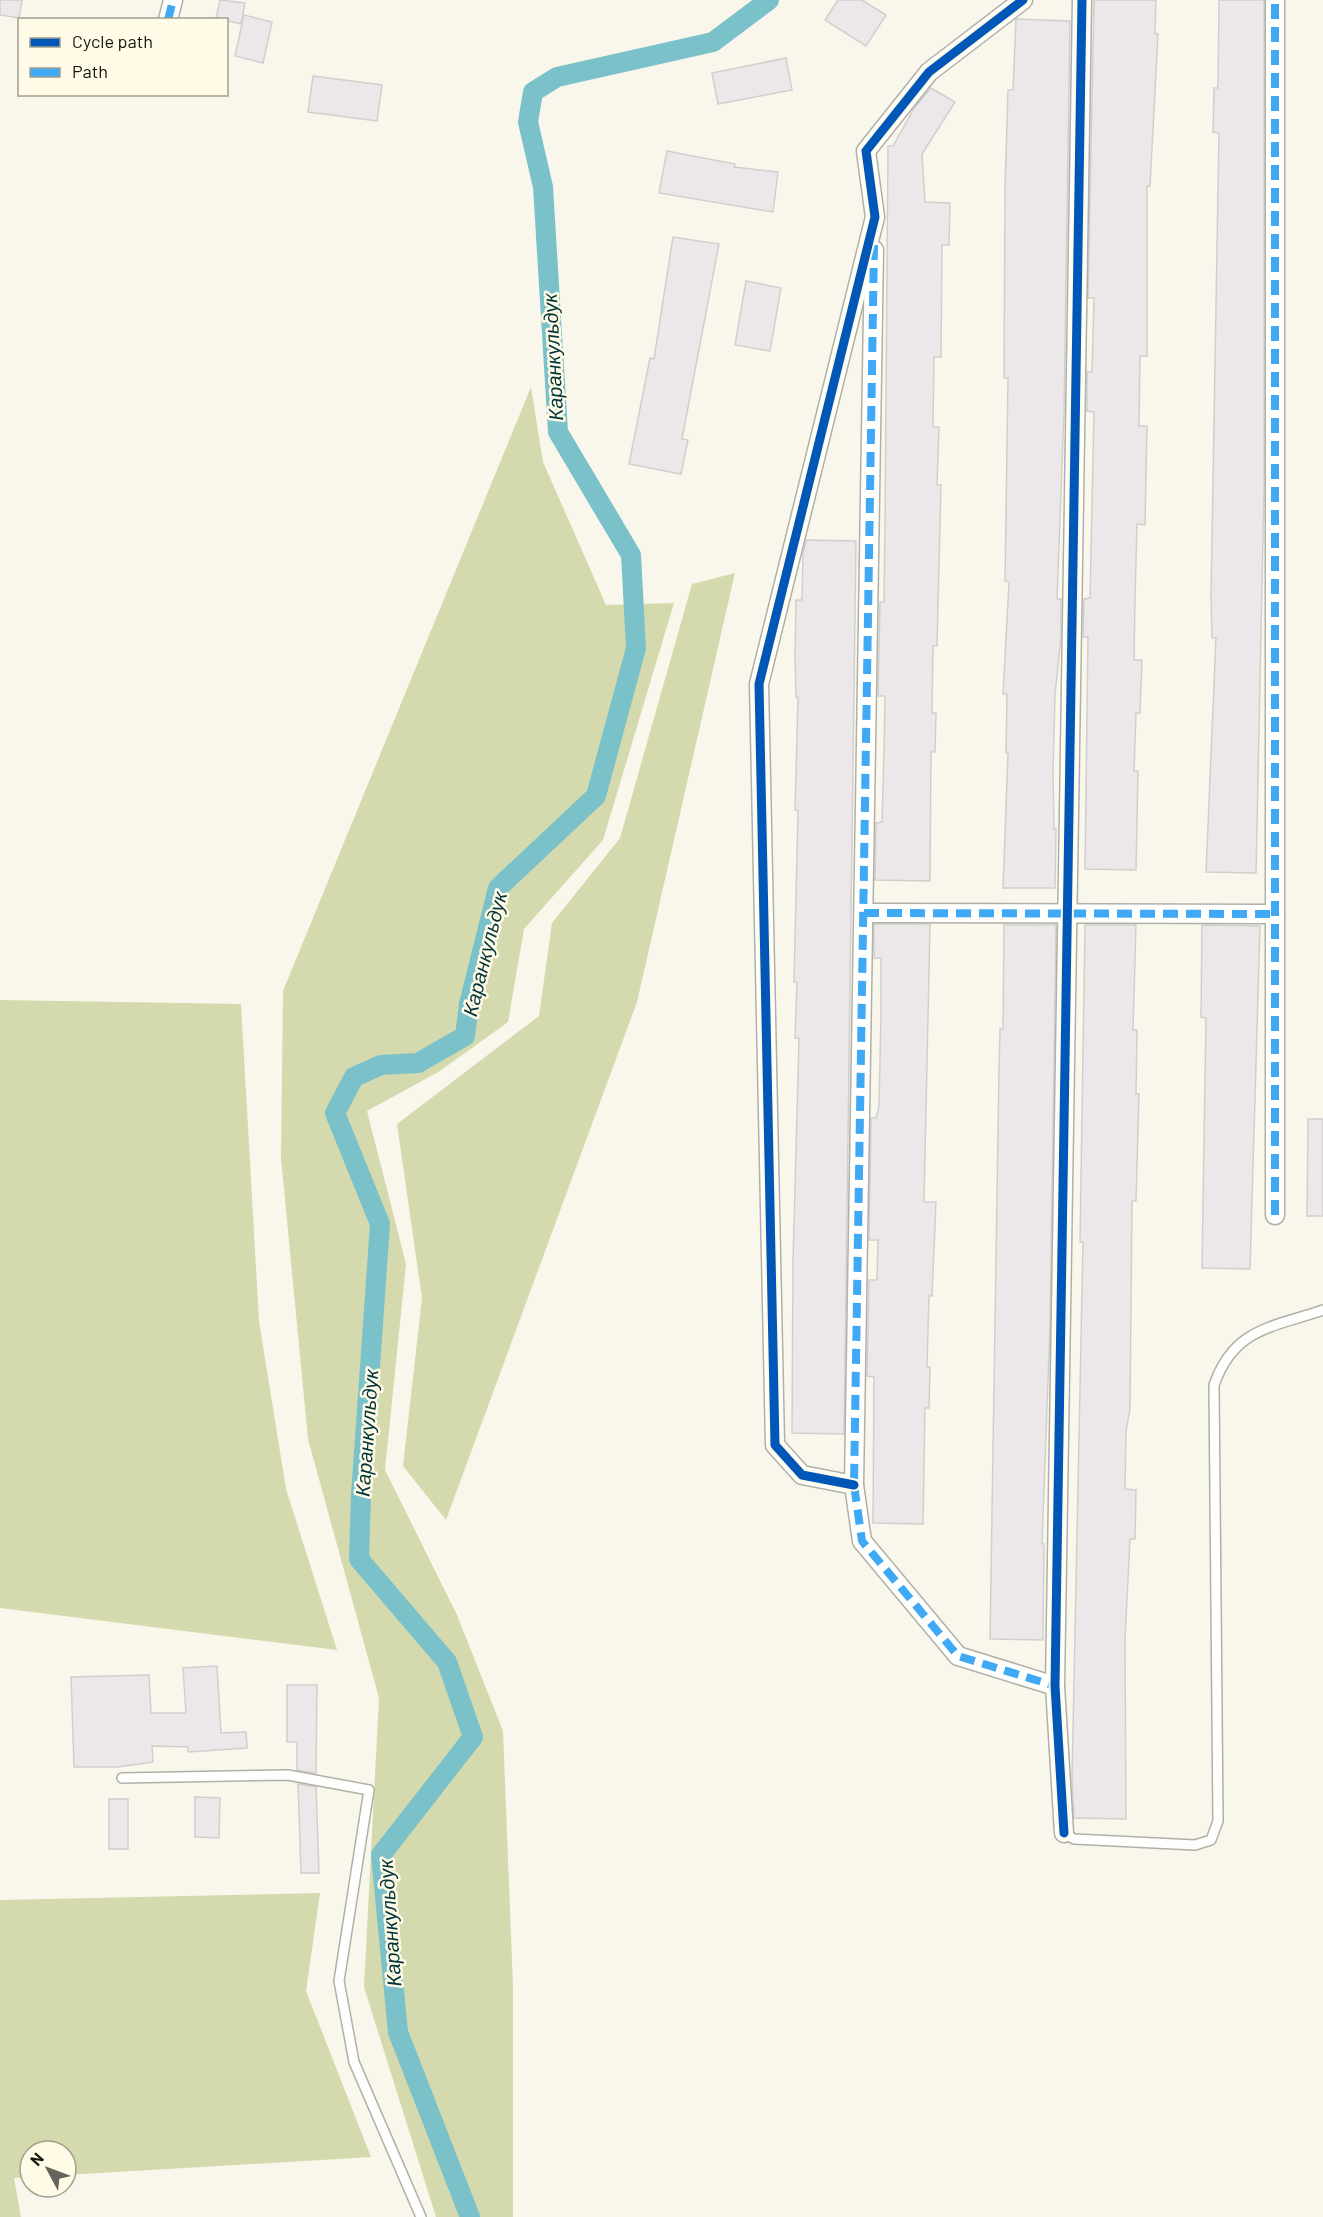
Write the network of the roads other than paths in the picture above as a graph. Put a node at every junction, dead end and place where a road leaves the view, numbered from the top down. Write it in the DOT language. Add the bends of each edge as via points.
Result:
graph roads {
  1 [pos="173,0"];
  2 [pos="1023,0"];
  3 [pos="1082,0"];
  4 [pos="1275,0"];
  5 [pos="168,18"];
  6 [pos="875,217"];
  7 [pos="864,913"];
  8 [pos="1068,914"];
  9 [pos="1275,914"];
  10 [pos="1275,1215"];
  11 [pos="1323,1310"];
  12 [pos="854,1485"];
  13 [pos="1055,1686"];
  14 [pos="122,1778"];
  15 [pos="1064,1833"];
  16 [pos="421,2217"];
  1 -- 5 [label="street"];
  2 -- 6 [label="street" via="929,72 866,151"];
  3 -- 8 [label="street"];
  4 -- 9 [label="street"];
  6 -- 7 [label="street"];
  6 -- 12 [label="street" via="759,684 775,1446 801,1475"];
  7 -- 8 [label="street"];
  7 -- 12 [label="street"];
  8 -- 9 [label="street"];
  8 -- 13 [label="street"];
  9 -- 10 [label="street"];
  11 -- 15 [label="lane" via="1241,1340 1223,1361 1214,1385 1218,1821 1211,1840 1184,1845 1074,1839"];
  12 -- 13 [label="street" via="862,1541 958,1656"];
  13 -- 15 [label="street"];
  14 -- 16 [label="lane" via="288,1775 369,1790 339,1981 354,2062"];
}
